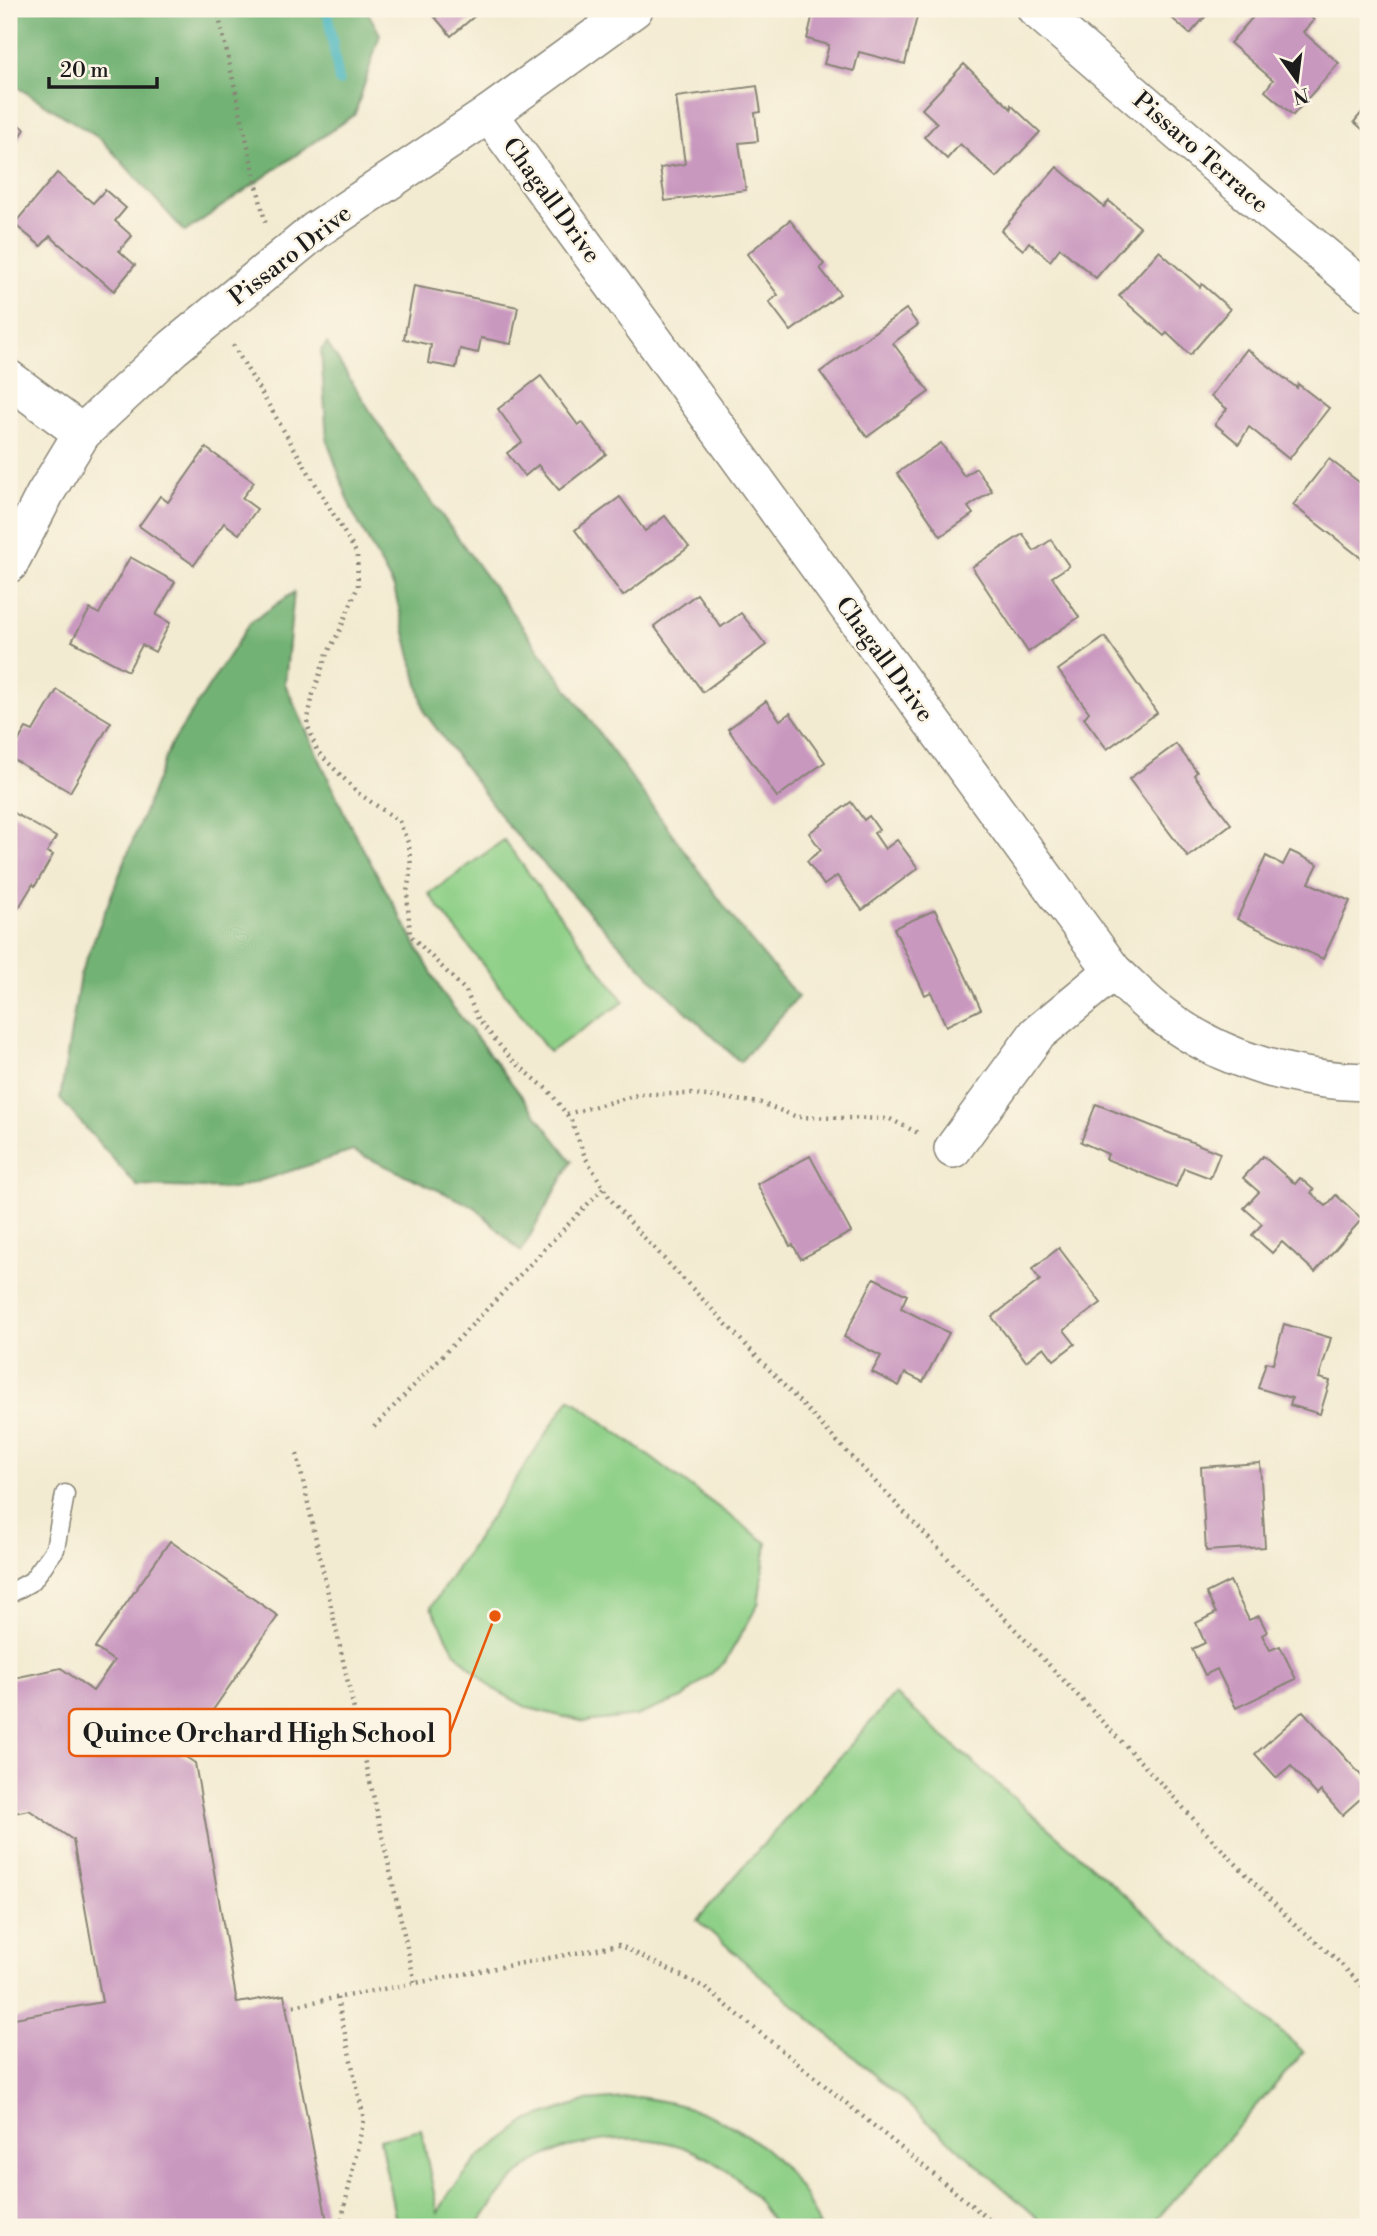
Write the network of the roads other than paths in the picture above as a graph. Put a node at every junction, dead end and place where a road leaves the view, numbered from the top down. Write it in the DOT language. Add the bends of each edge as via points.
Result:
graph roads {
  1 [pos="634,9"];
  2 [pos="1036,9"];
  3 [pos="489,114"];
  4 [pos="1368,292"];
  5 [pos="9,379"];
  6 [pos="82,433"];
  7 [pos="9,564"];
  8 [pos="1113,971"];
  9 [pos="1368,1082"];
  10 [pos="953,1149"];
  11 [pos="65,1494"];
  12 [pos="9,1594"];
  1 -- 3 [label="street, Pissaro Drive"];
  2 -- 4 [label="street, Pissaro Terrace"];
  3 -- 6 [label="street, Pissaro Drive" via="316,230 173,348"];
  3 -- 8 [label="street, Chagall Drive"];
  5 -- 6 [label="street"];
  6 -- 7 [label="street, Pissaro Drive"];
  8 -- 9 [label="street, Chagall Drive" via="1166,1018 1224,1052 1285,1073"];
  8 -- 10 [label="street" via="1037,1034"];
  11 -- 12 [label="lane" via="55,1549 32,1581"];
}
